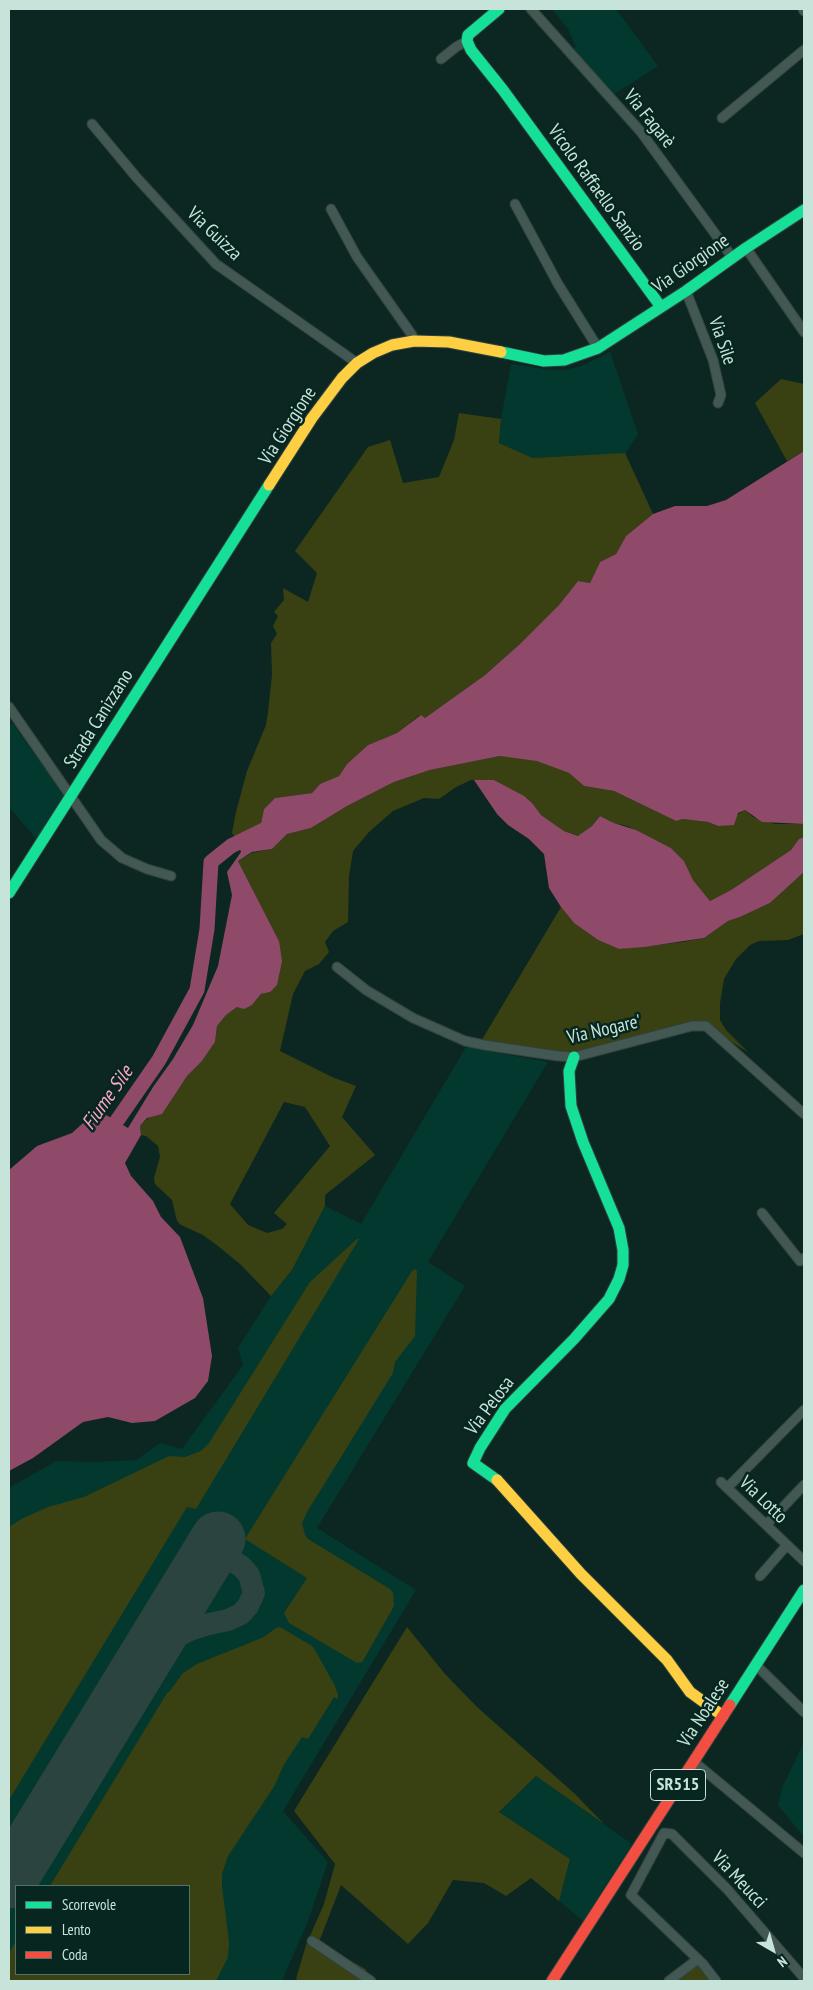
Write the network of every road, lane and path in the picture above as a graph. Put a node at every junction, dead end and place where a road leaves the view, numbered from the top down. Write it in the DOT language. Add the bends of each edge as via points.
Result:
graph roads {
  1 [pos="499,9"];
  2 [pos="531,9"];
  3 [pos="467,42"];
  4 [pos="804,50"];
  5 [pos="442,59"];
  6 [pos="722,118"];
  7 [pos="92,124"];
  8 [pos="515,204"];
  9 [pos="331,209"];
  10 [pos="804,210"];
  11 [pos="746,248"];
  12 [pos="732,257"];
  13 [pos="686,291"];
  14 [pos="661,307"];
  15 [pos="804,332"];
  16 [pos="414,341"];
  17 [pos="598,348"];
  18 [pos="357,363"];
  19 [pos="718,403"];
  20 [pos="219,564"];
  21 [pos="9,707"];
  22 [pos="71,797"];
  23 [pos="171,876"];
  24 [pos="9,893"];
  25 [pos="337,967"];
  26 [pos="574,1057"];
  27 [pos="804,1112"];
  28 [pos="762,1213"];
  29 [pos="804,1258"];
  30 [pos="804,1410"];
  31 [pos="804,1485"];
  32 [pos="766,1525"];
  33 [pos="787,1545"];
  34 [pos="804,1561"];
  35 [pos="760,1576"];
  36 [pos="804,1590"];
  37 [pos="756,1665"];
  38 [pos="804,1712"];
  39 [pos="723,1716"];
  40 [pos="693,1761"];
  41 [pos="653,1823"];
  42 [pos="664,1833"];
  43 [pos="804,1854"];
  44 [pos="312,1941"];
  45 [pos="698,1959"];
  46 [pos="804,1978"];
  47 [pos="557,1979"];
  48 [pos="371,1981"];
  49 [pos="670,1981"];
  50 [pos="716,1981"];
  1 -- 3 [label="street" via="468,35"];
  2 -- 12 [label="street, Via Fagarè" via="642,132"];
  3 -- 5 [label="street"];
  3 -- 14 [label="street, Vicolo Raffaello Sanzio"];
  4 -- 6 [label="street"];
  7 -- 18 [label="street, Via Guizza" via="216,264"];
  8 -- 17 [label="street" via="558,284"];
  9 -- 16 [label="street" via="357,256"];
  10 -- 11 [label="street, Via Giorgione"];
  11 -- 12 [label="street, Via Giorgione"];
  11 -- 15 [label="street"];
  12 -- 13 [label="street, Via Giorgione"];
  13 -- 14 [label="street, Via Giorgione"];
  13 -- 19 [label="street, Via Sile" via="713,360 721,395"];
  14 -- 17 [label="street, Via Giorgione"];
  16 -- 17 [label="street, Via Giorgione" via="449,342 544,361 564,360"];
  16 -- 18 [label="street, Via Giorgione" via="392,345"];
  18 -- 20 [label="street, Via Giorgione" via="317,412"];
  20 -- 22 [label="street, Strada Canizzano"];
  21 -- 22 [label="street"];
  22 -- 23 [label="street" via="101,840 122,858"];
  22 -- 24 [label="street, Strada Canizzano"];
  25 -- 26 [label="street, Via Nogare'" via="366,990 413,1018 461,1039"];
  26 -- 27 [label="street, Via Nogare'" via="692,1026 706,1026"];
  26 -- 39 [label="street, Via Pelosa" via="569,1071 571,1106 619,1228 623,1265 609,1299 505,1409 473,1463 501,1483 581,1574 667,1660 690,1692"];
  28 -- 29 [label="street" via="800,1261"];
  30 -- 32 [label="street, Via Lotto" via="724,1485"];
  31 -- 32 [label="street"];
  32 -- 33 [label="street, Via Lotto"];
  33 -- 34 [label="street, Via Lotto"];
  33 -- 35 [label="street"];
  36 -- 37 [label="street, Via Noalese / SR515"];
  37 -- 38 [label="street"];
  37 -- 39 [label="street, Via Noalese / SR515"];
  39 -- 40 [label="street, Via Noalese / SR515"];
  40 -- 41 [label="street, Via Noalese / SR515"];
  40 -- 43 [label="street"];
  41 -- 42 [label="street, Via Meucci"];
  41 -- 47 [label="street, Via Noalese / SR515"];
  42 -- 45 [label="street" via="631,1895"];
  42 -- 46 [label="street, Via Meucci" via="672,1834 727,1889"];
  44 -- 48 [label="street"];
  45 -- 49 [label="street"];
  45 -- 50 [label="street"];
}
